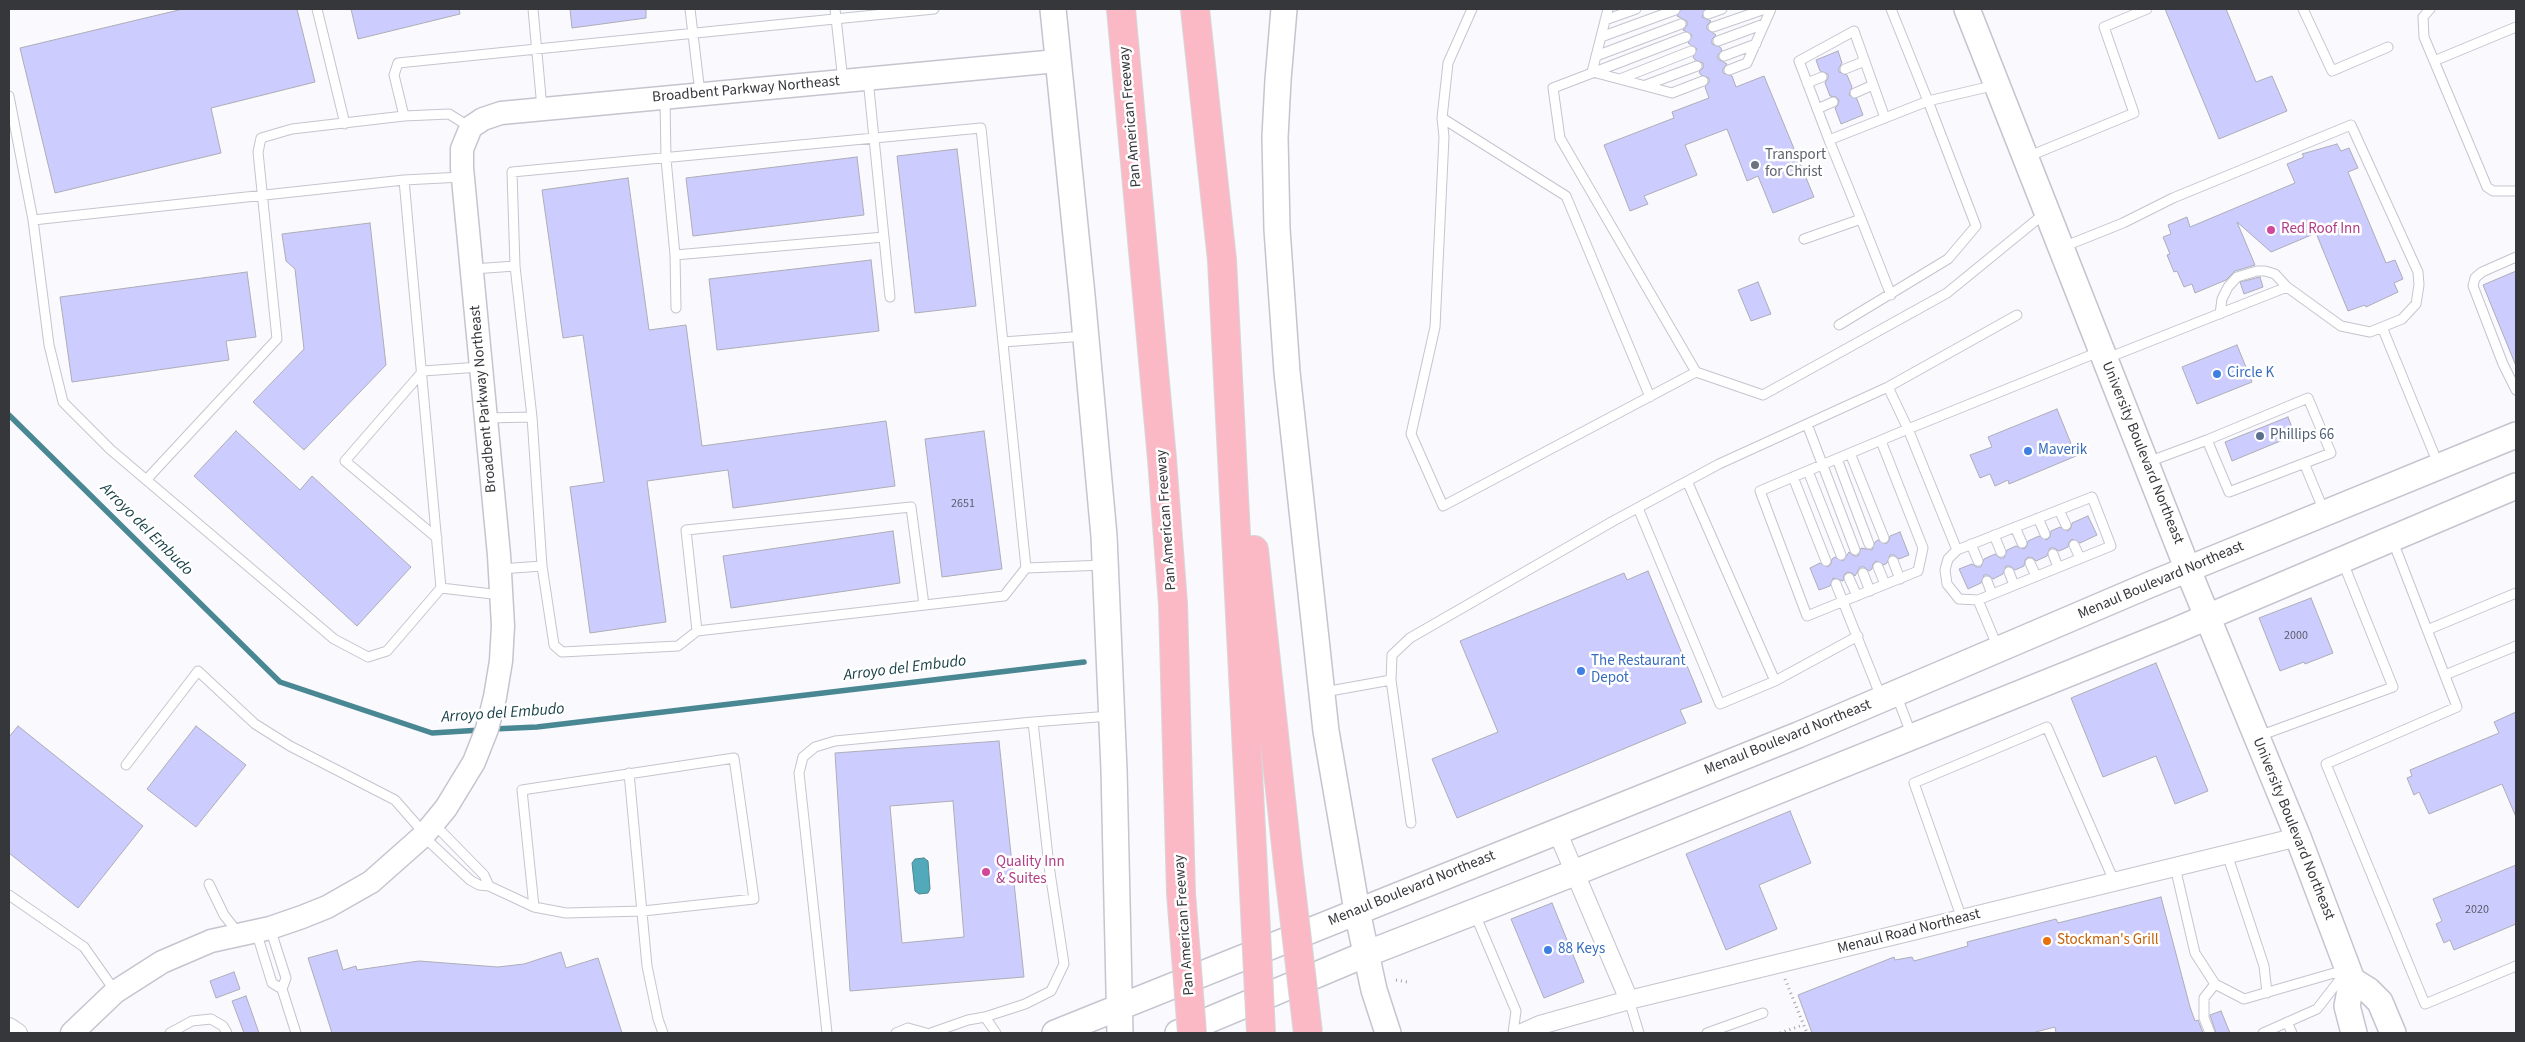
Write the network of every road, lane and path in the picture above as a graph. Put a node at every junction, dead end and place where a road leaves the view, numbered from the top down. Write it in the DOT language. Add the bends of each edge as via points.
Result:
graph roads {
  1 [pos="317,9"];
  2 [pos="533,9"];
  3 [pos="690,9"];
  4 [pos="835,9"];
  5 [pos="934,9"];
  6 [pos="1052,9"];
  7 [pos="1121,9"];
  8 [pos="1195,9"];
  9 [pos="1284,9"];
  10 [pos="1472,9"];
  11 [pos="1608,9"];
  12 [pos="1636,9"];
  13 [pos="1722,9"];
  14 [pos="1765,9"];
  15 [pos="1772,9"];
  16 [pos="1891,9"];
  17 [pos="1967,9"];
  18 [pos="2147,9"];
  19 [pos="2303,9"];
  20 [pos="2430,9"];
  21 [pos="1675,10"];
  22 [pos="1708,14"];
  23 [pos="836,19"];
  24 [pos="1605,20"];
  25 [pos="1681,24"];
  26 [pos="1764,24"];
  27 [pos="1713,27"];
  28 [pos="2516,27"];
  29 [pos="692,34"];
  30 [pos="1601,37"];
  31 [pos="1686,37"];
  32 [pos="1718,41"];
  33 [pos="1756,44"];
  34 [pos="2388,47"];
  35 [pos="535,49"];
  36 [pos="1691,51"];
  37 [pos="1596,56"];
  38 [pos="1724,56"];
  39 [pos="2434,60"];
  40 [pos="1057,61"];
  41 [pos="1865,61"];
  42 [pos="1697,66"];
  43 [pos="1845,69"];
  44 [pos="1729,70"];
  45 [pos="1592,72"];
  46 [pos="1822,77"];
  47 [pos="868,79"];
  48 [pos="1620,79"];
  49 [pos="843,81"];
  50 [pos="1703,81"];
  51 [pos="1807,83"];
  52 [pos="1874,85"];
  53 [pos="1996,85"];
  54 [pos="1646,86"];
  55 [pos="1855,93"];
  56 [pos="700,94"];
  57 [pos="9,96"];
  58 [pos="664,98"];
  59 [pos="1928,101"];
  60 [pos="1833,102"];
  61 [pos="542,109"];
  62 [pos="1817,109"];
  63 [pos="404,116"];
  64 [pos="1442,118"];
  65 [pos="1885,118"];
  66 [pos="344,124"];
  67 [pos="471,128"];
  68 [pos="874,139"];
  69 [pos="1829,140"];
  70 [pos="2025,158"];
  71 [pos="666,159"];
  72 [pos="463,177"];
  73 [pos="404,180"];
  74 [pos="2516,191"];
  75 [pos="262,196"];
  76 [pos="2046,212"];
  77 [pos="1861,219"];
  78 [pos="33,220"];
  79 [pos="884,237"];
  80 [pos="1804,239"];
  81 [pos="2060,248"];
  82 [pos="675,255"];
  83 [pos="2516,257"];
  84 [pos="1222,260"];
  85 [pos="515,266"];
  86 [pos="472,269"];
  87 [pos="2287,287"];
  88 [pos="1891,295"];
  89 [pos="890,297"];
  90 [pos="676,308"];
  91 [pos="2220,314"];
  92 [pos="2017,315"];
  93 [pos="1839,325"];
  94 [pos="2382,327"];
  95 [pos="1086,336"];
  96 [pos="1003,342"];
  97 [pos="2103,355"];
  98 [pos="482,366"];
  99 [pos="423,371"];
  100 [pos="1696,372"];
  101 [pos="2515,384"];
  102 [pos="1888,387"];
  103 [pos="1650,397"];
  104 [pos="532,417"];
  105 [pos="486,418"];
  106 [pos="1806,424"];
  107 [pos="1908,429"];
  108 [pos="2516,435"];
  109 [pos="2207,440"];
  110 [pos="1881,441"];
  111 [pos="1850,454"];
  112 [pos="1836,459"];
  113 [pos="2146,463"];
  114 [pos="2304,463"];
  115 [pos="1822,465"];
  116 [pos="2439,466"];
  117 [pos="1808,471"];
  118 [pos="1793,477"];
  119 [pos="147,479"];
  120 [pos="1687,481"];
  121 [pos="2516,486"];
  122 [pos="1638,508"];
  123 [pos="2059,510"];
  124 [pos="2325,514"];
  125 [pos="2038,518"];
  126 [pos="2066,525"];
  127 [pos="2015,527"];
  128 [pos="2045,534"];
  129 [pos="1994,535"];
  130 [pos="437,538"];
  131 [pos="1884,538"];
  132 [pos="2392,539"];
  133 [pos="2022,543"];
  134 [pos="1869,544"];
  135 [pos="1971,544"];
  136 [pos="2074,545"];
  137 [pos="1854,550"];
  138 [pos="1957,550"];
  139 [pos="2001,552"];
  140 [pos="2053,554"];
  141 [pos="1841,555"];
  142 [pos="2080,558"];
  143 [pos="2342,560"];
  144 [pos="1826,561"];
  145 [pos="1893,561"];
  146 [pos="1978,562"];
  147 [pos="2030,563"];
  148 [pos="1105,565"];
  149 [pos="542,566"];
  150 [pos="1878,567"];
  151 [pos="2058,567"];
  152 [pos="1026,568"];
  153 [pos="500,569"];
  154 [pos="2188,570"];
  155 [pos="2009,572"];
  156 [pos="1863,573"];
  157 [pos="2036,576"];
  158 [pos="1849,578"];
  159 [pos="1900,579"];
  160 [pos="1987,581"];
  161 [pos="1836,584"];
  162 [pos="1886,584"];
  163 [pos="2014,585"];
  164 [pos="441,588"];
  165 [pos="1870,591"];
  166 [pos="2516,593"];
  167 [pos="1992,594"];
  168 [pos="501,595"];
  169 [pos="1857,596"];
  170 [pos="1978,600"];
  171 [pos="1844,601"];
  172 [pos="924,605"];
  173 [pos="2208,618"];
  174 [pos="2427,630"];
  175 [pos="696,631"];
  176 [pos="1858,636"];
  177 [pos="2516,646"];
  178 [pos="1999,650"];
  179 [pos="2444,676"];
  180 [pos="1391,680"];
  181 [pos="1774,681"];
  182 [pos="1322,693"];
  183 [pos="1889,697"];
  184 [pos="1112,716"];
  185 [pos="1033,722"];
  186 [pos="1912,737"];
  187 [pos="2257,737"];
  188 [pos="126,765"];
  189 [pos="629,773"];
  190 [pos="1412,823"];
  191 [pos="427,831"];
  192 [pos="1557,831"];
  193 [pos="2298,837"];
  194 [pos="2227,854"];
  195 [pos="2175,867"];
  196 [pos="1574,873"];
  197 [pos="2114,882"];
  198 [pos="209,884"];
  199 [pos="489,886"];
  200 [pos="1181,893"];
  201 [pos="9,896"];
  202 [pos="534,907"];
  203 [pos="643,911"];
  204 [pos="1357,911"];
  205 [pos="1474,912"];
  206 [pos="1962,919"];
  207 [pos="255,931"];
  208 [pos="1366,954"];
  209 [pos="2516,966"];
  210 [pos="2350,974"];
  211 [pos="1785,979"];
  212 [pos="1396,980"];
  213 [pos="1407,982"];
  214 [pos="2215,984"];
  215 [pos="282,989"];
  216 [pos="115,992"];
  217 [pos="2267,993"];
  218 [pos="1629,1000"];
  219 [pos="1120,1007"];
  220 [pos="1763,1012"];
  221 [pos="985,1017"];
  222 [pos="2287,1022"];
  223 [pos="1804,1025"];
  224 [pos="9,1027"];
  225 [pos="18,1033"];
  226 [pos="72,1033"];
  227 [pos="170,1033"];
  228 [pos="228,1033"];
  229 [pos="296,1033"];
  230 [pos="663,1033"];
  231 [pos="827,1033"];
  232 [pos="896,1033"];
  233 [pos="926,1033"];
  234 [pos="931,1033"];
  235 [pos="996,1033"];
  236 [pos="1056,1033"];
  237 [pos="1120,1033"];
  238 [pos="1174,1033"];
  239 [pos="1178,1033"];
  240 [pos="1192,1033"];
  241 [pos="1261,1033"];
  242 [pos="1308,1033"];
  243 [pos="1388,1033"];
  244 [pos="1513,1033"];
  245 [pos="1522,1033"];
  246 [pos="1639,1033"];
  247 [pos="1707,1033"];
  248 [pos="1780,1033"];
  249 [pos="1807,1033"];
  250 [pos="2210,1033"];
  251 [pos="2263,1033"];
  252 [pos="2292,1033"];
  253 [pos="2354,1033"];
  254 [pos="2393,1033"];
  1 -- 66 [label="lane"];
  2 -- 35 [label="lane"];
  3 -- 29 [label="lane"];
  4 -- 23 [label="lane"];
  5 -- 23 [label="lane"];
  6 -- 40 [label="main road"];
  7 -- 200 [label="highway, Pan American Freeway" via="1173,604"];
  8 -- 84 [label="highway"];
  9 -- 182 [label="main road" via="1276,128 1277,229 1287,372"];
  10 -- 64 [label="lane" via="1448,63"];
  11 -- 24 [label="lane"];
  12 -- 24 [label="lane"];
  13 -- 22 [label="lane"];
  14 -- 27 [label="lane"];
  15 -- 26 [label="lane"];
  16 -- 59 [label="lane"];
  17 -- 53 [label="main road, University Boulevard Northeast"];
  18 -- 70 [label="lane" via="2104,26 2134,113"];
  19 -- 34 [label="lane" via="2332,71"];
  20 -- 39 [label="lane" via="2423,16 2424,37"];
  21 -- 30 [label="lane"];
  23 -- 29 [label="lane"];
  23 -- 49 [label="lane"];
  24 -- 30 [label="lane"];
  25 -- 37 [label="lane"];
  26 -- 32 [label="lane"];
  26 -- 33 [label="lane"];
  28 -- 39 [label="lane"];
  29 -- 35 [label="lane"];
  29 -- 56 [label="lane"];
  30 -- 37 [label="lane"];
  31 -- 45 [label="lane"];
  33 -- 38 [label="lane"];
  33 -- 44 [label="lane" via="1747,63"];
  35 -- 61 [label="lane"];
  35 -- 63 [label="lane" via="398,63 394,75"];
  36 -- 48 [label="lane"];
  37 -- 45 [label="lane"];
  39 -- 74 [label="lane" via="2487,187 2493,191"];
  40 -- 47 [label="street, Broadbent Parkway Northeast"];
  40 -- 95 [label="main road"];
  41 -- 43 [label="lane"];
  41 -- 51 [label="lane" via="1854,31 1799,61"];
  41 -- 52 [label="lane"];
  42 -- 54 [label="lane"];
  45 -- 48 [label="lane"];
  45 -- 100 [label="lane" via="1553,88 1560,138"];
  46 -- 51 [label="lane"];
  47 -- 49 [label="street, Broadbent Parkway Northeast"];
  47 -- 68 [label="lane"];
  48 -- 54 [label="lane"];
  49 -- 56 [label="street, Broadbent Parkway Northeast"];
  50 -- 54 [label="lane" via="1672,92"];
  51 -- 62 [label="lane"];
  52 -- 55 [label="lane"];
  52 -- 65 [label="lane"];
  53 -- 59 [label="lane"];
  53 -- 70 [label="main road, University Boulevard Northeast"];
  56 -- 58 [label="street, Broadbent Parkway Northeast"];
  57 -- 78 [label="lane"];
  58 -- 61 [label="street, Broadbent Parkway Northeast"];
  58 -- 71 [label="lane"];
  59 -- 65 [label="lane"];
  59 -- 88 [label="lane" via="1976,226 1948,259"];
  60 -- 62 [label="lane"];
  61 -- 67 [label="street, Broadbent Parkway Northeast" via="490,116"];
  62 -- 69 [label="lane"];
  63 -- 66 [label="lane"];
  63 -- 67 [label="lane" via="449,114"];
  64 -- 103 [label="lane" via="1566,196"];
  64 -- 103 [label="lane" via="1444,137 1434,327 1411,434 1443,506"];
  65 -- 69 [label="lane"];
  66 -- 75 [label="lane" via="292,129 262,138 258,152"];
  67 -- 72 [label="street, Broadbent Parkway Northeast" via="462,149"];
  68 -- 71 [label="lane"];
  68 -- 79 [label="lane"];
  68 -- 96 [label="lane" via="981,128"];
  69 -- 77 [label="lane"];
  70 -- 76 [label="main road, University Boulevard Northeast"];
  71 -- 82 [label="lane"];
  71 -- 85 [label="lane" via="512,172"];
  72 -- 73 [label="lane"];
  72 -- 86 [label="street, Broadbent Parkway Northeast"];
  73 -- 75 [label="lane"];
  73 -- 99 [label="lane"];
  75 -- 78 [label="lane"];
  75 -- 119 [label="lane" via="277,339"];
  76 -- 81 [label="main road, University Boulevard Northeast"];
  76 -- 100 [label="lane" via="1947,294 1763,395"];
  77 -- 80 [label="lane"];
  77 -- 88 [label="lane"];
  78 -- 119 [label="lane" via="49,345 64,402 112,450"];
  79 -- 82 [label="lane"];
  79 -- 89 [label="lane"];
  81 -- 94 [label="lane" via="2352,125 2418,272 2416,304 2402,319"];
  81 -- 97 [label="main road, University Boulevard Northeast"];
  82 -- 90 [label="lane"];
  83 -- 101 [label="lane" via="2482,272 2475,278 2473,286 2503,364"];
  84 -- 241 [label="highway, bridge"];
  84 -- 242 [label="highway, bridge"];
  85 -- 86 [label="lane"];
  85 -- 104 [label="lane"];
  86 -- 98 [label="street, Broadbent Parkway Northeast"];
  87 -- 91 [label="lane"];
  87 -- 91 [label="lane" via="2276,274 2265,271 2237,277 2228,286"];
  87 -- 94 [label="lane" via="2341,326 2370,332"];
  88 -- 93 [label="lane"];
  91 -- 97 [label="lane"];
  92 -- 102 [label="lane"];
  94 -- 116 [label="lane"];
  95 -- 96 [label="lane"];
  95 -- 148 [label="main road"];
  96 -- 152 [label="lane"];
  97 -- 107 [label="lane"];
  97 -- 113 [label="main road, University Boulevard Northeast"];
  98 -- 99 [label="lane"];
  98 -- 105 [label="street, Broadbent Parkway Northeast"];
  99 -- 130 [label="lane"];
  99 -- 130 [label="lane" via="345,461"];
  100 -- 103 [label="lane"];
  102 -- 106 [label="lane"];
  102 -- 107 [label="lane"];
  104 -- 105 [label="lane"];
  104 -- 149 [label="lane"];
  105 -- 153 [label="street, Broadbent Parkway Northeast"];
  106 -- 115 [label="lane"];
  106 -- 120 [label="lane"];
  107 -- 110 [label="lane"];
  107 -- 138 [label="lane"];
  108 -- 116 [label="main road, Menaul Boulevard Northeast"];
  109 -- 113 [label="lane"];
  109 -- 114 [label="lane" via="2228,492"];
  109 -- 114 [label="lane" via="2308,398 2331,453"];
  110 -- 111 [label="lane"];
  110 -- 159 [label="lane" via="1923,548 1918,571"];
  111 -- 112 [label="lane"];
  111 -- 131 [label="lane"];
  112 -- 115 [label="lane"];
  112 -- 134 [label="lane"];
  113 -- 154 [label="main road, University Boulevard Northeast"];
  114 -- 124 [label="lane"];
  115 -- 117 [label="lane"];
  115 -- 137 [label="lane"];
  116 -- 124 [label="main road, Menaul Boulevard Northeast"];
  117 -- 118 [label="lane"];
  117 -- 141 [label="lane"];
  118 -- 144 [label="lane"];
  118 -- 171 [label="lane" via="1760,491 1807,616"];
  119 -- 164 [label="lane" via="334,639 368,657 386,651"];
  120 -- 122 [label="lane"];
  120 -- 181 [label="lane"];
  121 -- 132 [label="main road"];
  122 -- 180 [label="lane" via="1410,638 1392,656"];
  122 -- 181 [label="lane" via="1720,704"];
  123 -- 125 [label="lane"];
  123 -- 126 [label="lane"];
  123 -- 142 [label="lane" via="2092,497 2111,546"];
  124 -- 154 [label="main road, Menaul Boulevard Northeast"];
  125 -- 127 [label="lane"];
  125 -- 128 [label="lane"];
  127 -- 129 [label="lane"];
  127 -- 133 [label="lane"];
  129 -- 135 [label="lane"];
  129 -- 139 [label="lane"];
  130 -- 164 [label="lane"];
  132 -- 143 [label="main road"];
  132 -- 174 [label="lane"];
  135 -- 138 [label="lane"];
  135 -- 146 [label="lane"];
  136 -- 142 [label="lane"];
  138 -- 170 [label="lane" via="1948,559 1944,570 1947,584 1959,599"];
  140 -- 151 [label="lane"];
  142 -- 151 [label="lane"];
  143 -- 173 [label="main road"];
  143 -- 187 [label="lane" via="2393,687"];
  145 -- 159 [label="lane"];
  147 -- 157 [label="lane"];
  148 -- 152 [label="lane"];
  148 -- 184 [label="main road"];
  149 -- 153 [label="lane"];
  149 -- 175 [label="lane" via="554,645 562,652 678,646"];
  150 -- 162 [label="lane"];
  151 -- 157 [label="lane"];
  152 -- 172 [label="lane" via="1004,596"];
  153 -- 168 [label="street, Broadbent Parkway Northeast"];
  154 -- 173 [label="main road, University Boulevard Northeast"];
  154 -- 178 [label="main road, Menaul Boulevard Northeast"];
  155 -- 163 [label="lane"];
  156 -- 165 [label="lane"];
  157 -- 163 [label="lane"];
  158 -- 169 [label="lane"];
  159 -- 162 [label="lane"];
  160 -- 167 [label="lane"];
  161 -- 171 [label="lane"];
  162 -- 165 [label="lane"];
  163 -- 167 [label="lane"];
  164 -- 168 [label="lane"];
  165 -- 169 [label="lane"];
  166 -- 174 [label="lane"];
  167 -- 170 [label="lane"];
  168 -- 191 [label="street, Broadbent Parkway Northeast" via="501,661 487,729 474,762"];
  169 -- 171 [label="lane"];
  170 -- 178 [label="lane"];
  171 -- 176 [label="lane"];
  172 -- 175 [label="lane"];
  172 -- 175 [label="lane" via="911,507 686,530"];
  173 -- 186 [label="main road"];
  173 -- 187 [label="main road, University Boulevard Northeast"];
  174 -- 179 [label="lane"];
  176 -- 181 [label="lane"];
  176 -- 183 [label="lane"];
  177 -- 179 [label="lane"];
  178 -- 183 [label="main road, Menaul Boulevard Northeast"];
  179 -- 209 [label="lane" via="2457,708 2326,764 2425,1004"];
  180 -- 182 [label="lane"];
  180 -- 190 [label="lane"];
  182 -- 204 [label="main road"];
  183 -- 186 [label="lane"];
  183 -- 192 [label="main road, Menaul Boulevard Northeast"];
  184 -- 185 [label="lane"];
  184 -- 219 [label="main road"];
  185 -- 221 [label="lane" via="1064,964 1051,991 1025,1004"];
  185 -- 231 [label="lane" via="835,741 815,747 803,757 799,773"];
  186 -- 196 [label="main road"];
  187 -- 193 [label="main road, University Boulevard Northeast"];
  188 -- 191 [label="lane" via="198,671 255,724 290,746 395,800"];
  189 -- 202 [label="lane" via="522,790"];
  189 -- 203 [label="lane"];
  189 -- 203 [label="lane" via="734,758 754,899"];
  191 -- 199 [label="lane" via="484,875"];
  191 -- 199 [label="lane" via="470,880"];
  191 -- 207 [label="street, Broadbent Parkway Northeast" via="389,868 356,891 327,907"];
  192 -- 196 [label="street"];
  192 -- 204 [label="main road, Menaul Boulevard Northeast"];
  193 -- 194 [label="street, Menaul Road Northeast"];
  193 -- 210 [label="main road, University Boulevard Northeast"];
  194 -- 195 [label="street, Menaul Road Northeast"];
  194 -- 217 [label="lane" via="2264,966"];
  195 -- 197 [label="street, Menaul Road Northeast"];
  195 -- 214 [label="lane" via="2195,953"];
  196 -- 205 [label="main road"];
  196 -- 218 [label="street"];
  197 -- 206 [label="street, Menaul Road Northeast"];
  197 -- 206 [label="lane" via="2047,727 1914,783"];
  198 -- 207 [label="lane" via="224,915"];
  199 -- 202 [label="lane"];
  200 -- 238 [label="highway, bridge"];
  200 -- 240 [label="highway, Pan American Freeway, bridge"];
  201 -- 216 [label="lane" via="84,947"];
  202 -- 203 [label="lane" via="566,913"];
  203 -- 230 [label="lane" via="647,966"];
  204 -- 208 [label="main road"];
  204 -- 219 [label="main road, Menaul Boulevard Northeast"];
  205 -- 208 [label="main road"];
  205 -- 244 [label="lane" via="1516,1011"];
  206 -- 218 [label="street, Menaul Road Northeast"];
  207 -- 215 [label="lane" via="272,983"];
  207 -- 215 [label="lane" via="286,978"];
  207 -- 216 [label="street, Broadbent Parkway Northeast" via="211,941 162,962"];
  208 -- 239 [label="main road"];
  208 -- 243 [label="main road"];
  210 -- 217 [label="lane"];
  210 -- 222 [label="lane" via="2316,1009"];
  210 -- 253 [label="main road" via="2347,1006"];
  210 -- 254 [label="main road" via="2380,1002"];
  211 -- 223 [label="path"];
  212 -- 213 [label="path"];
  214 -- 217 [label="lane" via="2244,999"];
  214 -- 250 [label="lane" via="2204,998 2204,1018"];
  215 -- 229 [label="lane"];
  216 -- 226 [label="street, Broadbent Parkway Northeast"];
  218 -- 245 [label="street, Menaul Road Northeast"];
  218 -- 246 [label="lane"];
  219 -- 236 [label="main road, Menaul Boulevard Northeast"];
  219 -- 237 [label="main road"];
  220 -- 247 [label="lane"];
  221 -- 234 [label="lane"];
  221 -- 235 [label="lane"];
  222 -- 251 [label="lane"];
  222 -- 252 [label="lane"];
  223 -- 248 [label="path"];
  223 -- 249 [label="path"];
  224 -- 225 [label="street"];
  227 -- 228 [label="lane" via="192,1021 211,1019"];
  232 -- 233 [label="lane" via="908,1028"];
}
